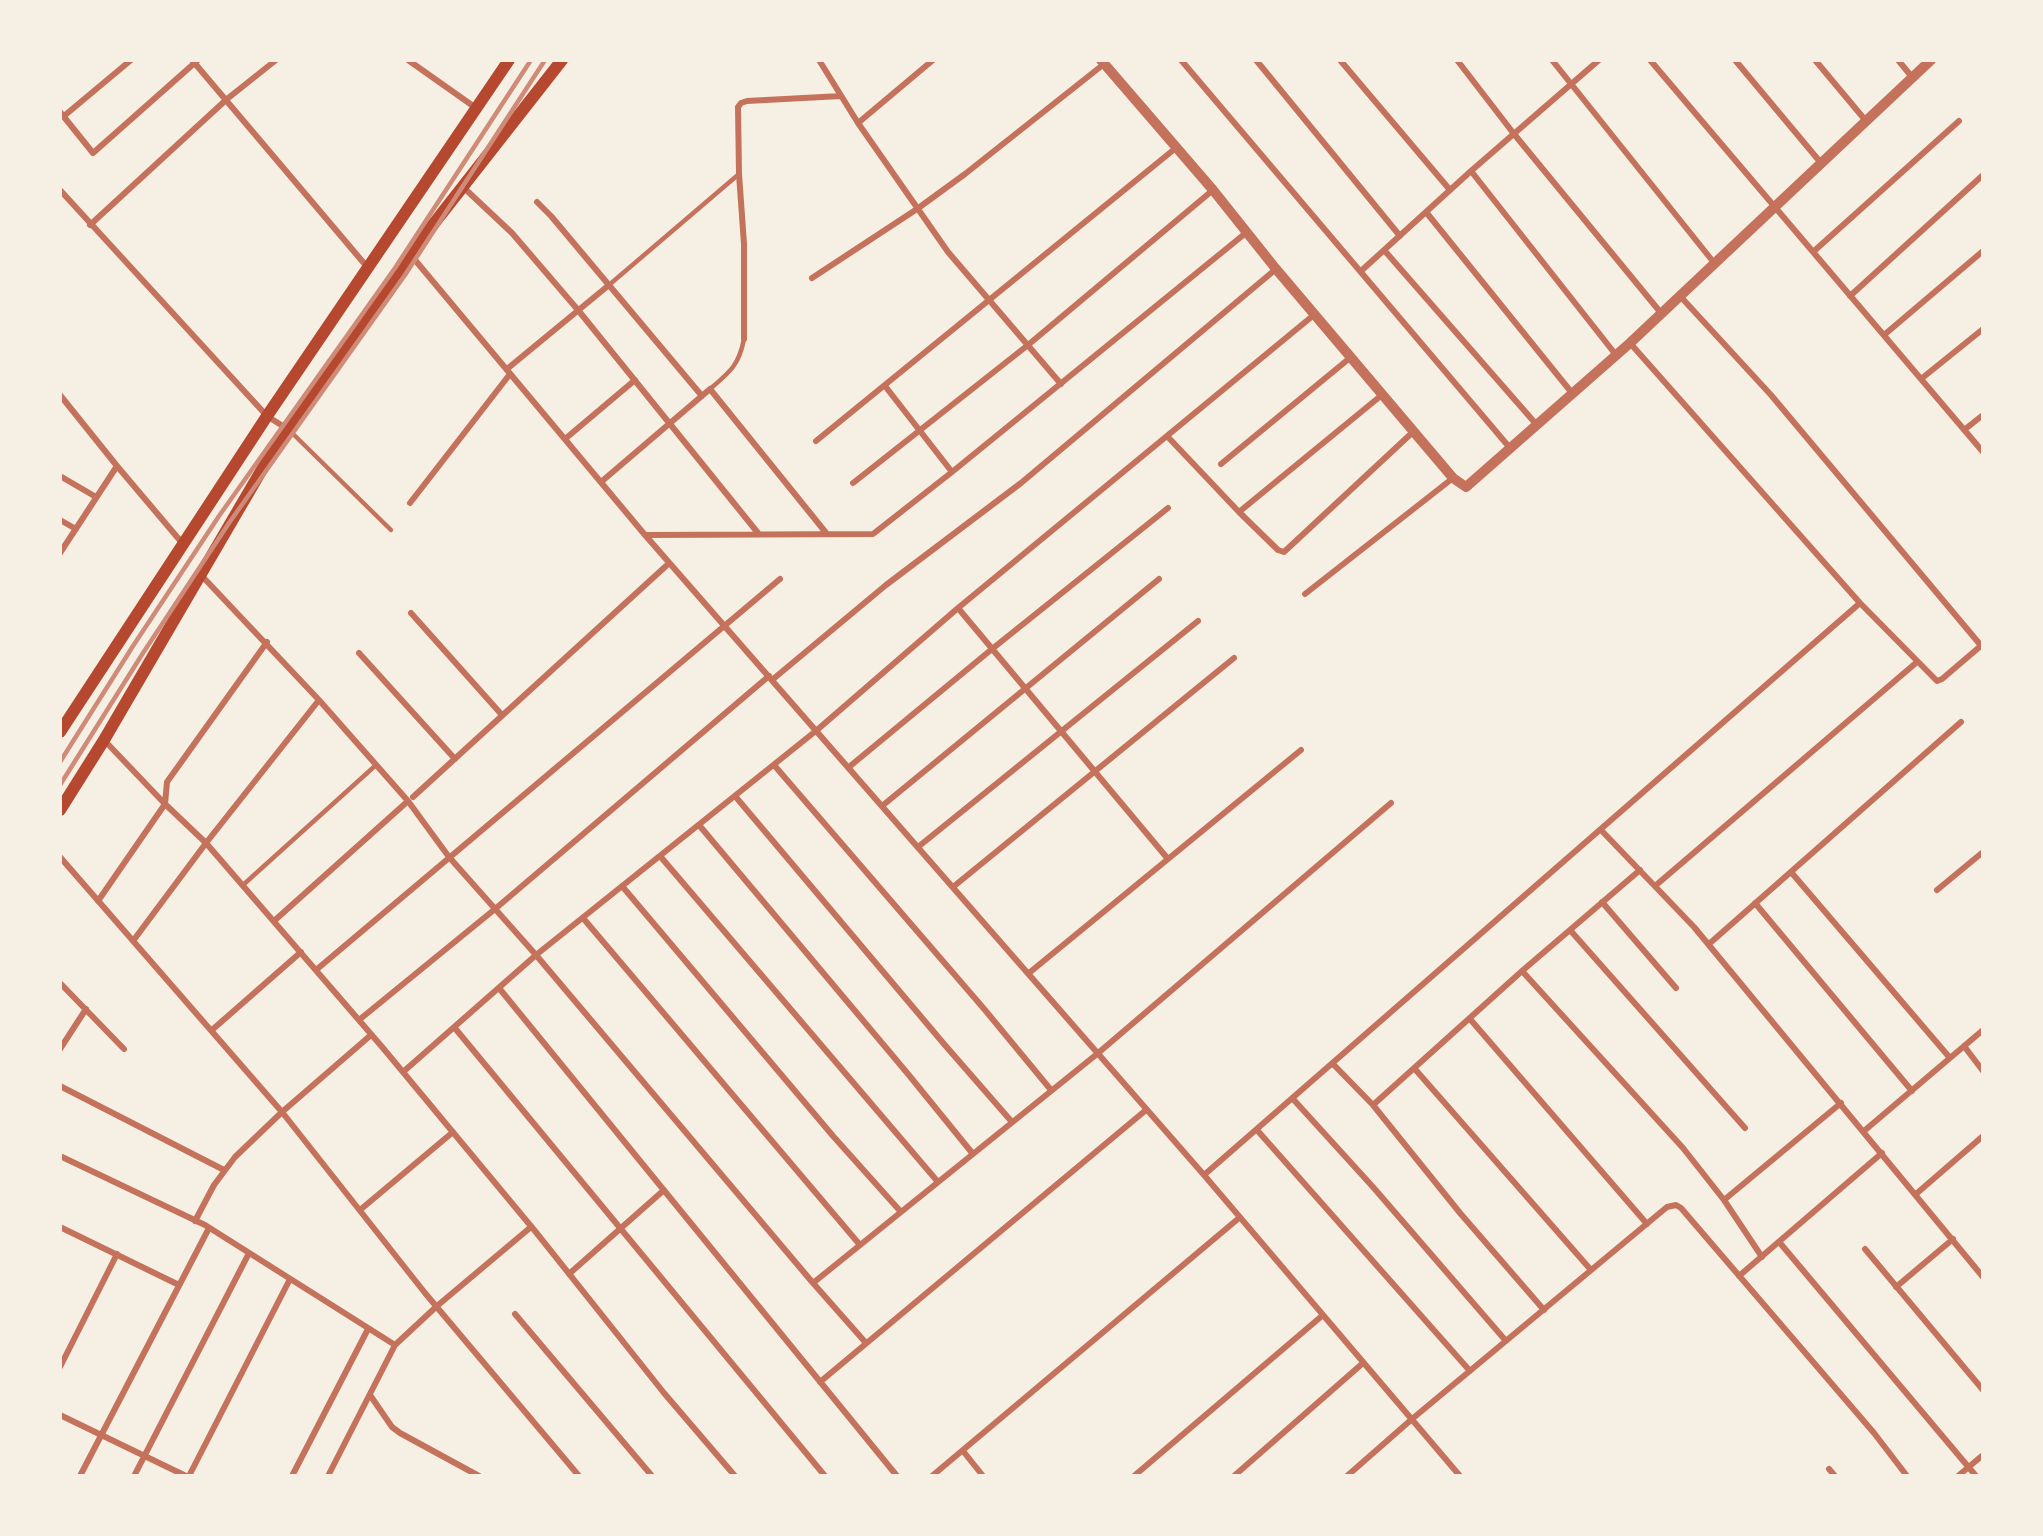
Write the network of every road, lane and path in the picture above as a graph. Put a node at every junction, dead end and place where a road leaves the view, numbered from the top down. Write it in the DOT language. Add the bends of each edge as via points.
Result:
graph roads {
  1 [pos="131,60"];
  2 [pos="276,60"];
  3 [pos="408,60"];
  4 [pos="509,60"];
  5 [pos="562,60"];
  6 [pos="819,60"];
  7 [pos="933,60"];
  8 [pos="1181,60"];
  9 [pos="1256,60"];
  10 [pos="1340,60"];
  11 [pos="1457,60"];
  12 [pos="1552,60"];
  13 [pos="1599,60"];
  14 [pos="1650,60"];
  15 [pos="1735,60"];
  16 [pos="1815,60"];
  17 [pos="1898,60"];
  18 [pos="1931,60"];
  19 [pos="194,61"];
  20 [pos="1102,62"];
  21 [pos="1912,77"];
  22 [pos="1572,83"];
  23 [pos="841,96"];
  24 [pos="227,99"];
  25 [pos="477,108"];
  26 [pos="62,114"];
  27 [pos="1866,121"];
  28 [pos="1959,122"];
  29 [pos="858,123"];
  30 [pos="1514,134"];
  31 [pos="1177,147"];
  32 [pos="1821,163"];
  33 [pos="1470,171"];
  34 [pos="739,174"];
  35 [pos="1983,175"];
  36 [pos="463,186"];
  37 [pos="60,190"];
  38 [pos="1213,190"];
  39 [pos="1450,190"];
  40 [pos="537,202"];
  41 [pos="1774,207"];
  42 [pos="917,209"];
  43 [pos="1426,212"];
  44 [pos="90,225"];
  45 [pos="1247,232"];
  46 [pos="1400,236"];
  47 [pos="1384,250"];
  48 [pos="1983,251"];
  49 [pos="1813,252"];
  50 [pos="410,254"];
  51 [pos="1714,264"];
  52 [pos="368,268"];
  53 [pos="1276,269"];
  54 [pos="1361,272"];
  55 [pos="812,278"];
  56 [pos="609,285"];
  57 [pos="1680,296"];
  58 [pos="1850,296"];
  59 [pos="989,301"];
  60 [pos="578,310"];
  61 [pos="1661,313"];
  62 [pos="1315,314"];
  63 [pos="1983,329"];
  64 [pos="1884,335"];
  65 [pos="744,339"];
  66 [pos="1630,343"];
  67 [pos="1028,345"];
  68 [pos="1616,355"];
  69 [pos="1351,357"];
  70 [pos="509,372"];
  71 [pos="1921,379"];
  72 [pos="635,380"];
  73 [pos="1061,384"];
  74 [pos="885,386"];
  75 [pos="710,389"];
  76 [pos="1572,393"];
  77 [pos="60,394"];
  78 [pos="1384,394"];
  79 [pos="702,396"];
  80 [pos="1983,415"];
  81 [pos="267,416"];
  82 [pos="670,423"];
  83 [pos="1536,424"];
  84 [pos="289,430"];
  85 [pos="920,430"];
  86 [pos="1964,430"];
  87 [pos="1415,431"];
  88 [pos="1167,436"];
  89 [pos="565,439"];
  90 [pos="816,441"];
  91 [pos="1510,448"];
  92 [pos="1983,452"];
  93 [pos="1221,464"];
  94 [pos="117,466"];
  95 [pos="952,472"];
  96 [pos="60,476"];
  97 [pos="1454,478"];
  98 [pos="601,482"];
  99 [pos="853,483"];
  100 [pos="96,497"];
  101 [pos="410,503"];
  102 [pos="1168,508"];
  103 [pos="1239,512"];
  104 [pos="60,520"];
  105 [pos="76,529"];
  106 [pos="391,530"];
  107 [pos="758,533"];
  108 [pos="826,534"];
  109 [pos="645,535"];
  110 [pos="183,544"];
  111 [pos="60,553"];
  112 [pos="668,564"];
  113 [pos="201,575"];
  114 [pos="780,579"];
  115 [pos="1160,579"];
  116 [pos="1305,594"];
  117 [pos="1860,603"];
  118 [pos="958,608"];
  119 [pos="411,613"];
  120 [pos="1198,621"];
  121 [pos="724,625"];
  122 [pos="267,642"];
  123 [pos="1982,646"];
  124 [pos="992,648"];
  125 [pos="359,653"];
  126 [pos="1234,658"];
  127 [pos="1917,662"];
  128 [pos="771,678"];
  129 [pos="1026,689"];
  130 [pos="319,700"];
  131 [pos="502,715"];
  132 [pos="1961,722"];
  133 [pos="817,730"];
  134 [pos="1062,731"];
  135 [pos="60,732"];
  136 [pos="104,740"];
  137 [pos="1301,750"];
  138 [pos="454,759"];
  139 [pos="376,765"];
  140 [pos="774,765"];
  141 [pos="849,767"];
  142 [pos="1095,771"];
  143 [pos="735,796"];
  144 [pos="410,799"];
  145 [pos="1391,803"];
  146 [pos="165,804"];
  147 [pos="882,806"];
  148 [pos="60,810"];
  149 [pos="699,825"];
  150 [pos="1601,830"];
  151 [pos="206,843"];
  152 [pos="918,847"];
  153 [pos="1983,852"];
  154 [pos="660,856"];
  155 [pos="60,857"];
  156 [pos="449,857"];
  157 [pos="1168,859"];
  158 [pos="1640,870"];
  159 [pos="1791,872"];
  160 [pos="243,885"];
  161 [pos="622,886"];
  162 [pos="1655,886"];
  163 [pos="953,887"];
  164 [pos="1937,890"];
  165 [pos="98,901"];
  166 [pos="1602,902"];
  167 [pos="1755,903"];
  168 [pos="495,909"];
  169 [pos="583,918"];
  170 [pos="274,921"];
  171 [pos="1570,930"];
  172 [pos="134,941"];
  173 [pos="1709,944"];
  174 [pos="301,952"];
  175 [pos="536,955"];
  176 [pos="316,970"];
  177 [pos="1522,971"];
  178 [pos="1029,974"];
  179 [pos="60,983"];
  180 [pos="499,988"];
  181 [pos="1676,988"];
  182 [pos="86,1009"];
  183 [pos="1470,1019"];
  184 [pos="359,1020"];
  185 [pos="454,1027"];
  186 [pos="212,1030"];
  187 [pos="1983,1030"];
  188 [pos="371,1035"];
  189 [pos="1964,1046"];
  190 [pos="60,1049"];
  191 [pos="124,1049"];
  192 [pos="1097,1054"];
  193 [pos="1950,1058"];
  194 [pos="1333,1064"];
  195 [pos="1414,1068"];
  196 [pos="1983,1071"];
  197 [pos="403,1072"];
  198 [pos="60,1086"];
  199 [pos="1051,1090"];
  200 [pos="1912,1090"];
  201 [pos="1293,1099"];
  202 [pos="1841,1103"];
  203 [pos="1373,1105"];
  204 [pos="1146,1110"];
  205 [pos="282,1112"];
  206 [pos="1012,1122"];
  207 [pos="1745,1128"];
  208 [pos="1257,1130"];
  209 [pos="1864,1131"];
  210 [pos="453,1132"];
  211 [pos="1983,1136"];
  212 [pos="1882,1153"];
  213 [pos="972,1154"];
  214 [pos="60,1156"];
  215 [pos="224,1170"];
  216 [pos="1204,1175"];
  217 [pos="938,1182"];
  218 [pos="664,1191"];
  219 [pos="1916,1194"];
  220 [pos="1724,1200"];
  221 [pos="360,1210"];
  222 [pos="901,1212"];
  223 [pos="1239,1218"];
  224 [pos="195,1221"];
  225 [pos="1647,1224"];
  226 [pos="60,1227"];
  227 [pos="531,1227"];
  228 [pos="209,1228"];
  229 [pos="621,1229"];
  230 [pos="1953,1239"];
  231 [pos="1780,1243"];
  232 [pos="860,1245"];
  233 [pos="1865,1249"];
  234 [pos="249,1253"];
  235 [pos="117,1254"];
  236 [pos="1762,1257"];
  237 [pos="1591,1270"];
  238 [pos="569,1274"];
  239 [pos="1739,1276"];
  240 [pos="1983,1277"];
  241 [pos="290,1279"];
  242 [pos="813,1283"];
  243 [pos="179,1285"];
  244 [pos="1896,1287"];
  245 [pos="437,1306"];
  246 [pos="1544,1310"];
  247 [pos="515,1314"];
  248 [pos="1323,1315"];
  249 [pos="368,1329"];
  250 [pos="1506,1341"];
  251 [pos="866,1343"];
  252 [pos="395,1345"];
  253 [pos="1363,1363"];
  254 [pos="60,1367"];
  255 [pos="1470,1371"];
  256 [pos="820,1382"];
  257 [pos="1983,1390"];
  258 [pos="370,1395"];
  259 [pos="60,1415"];
  260 [pos="1412,1419"];
  261 [pos="100,1435"];
  262 [pos="963,1451"];
  263 [pos="1983,1455"];
  264 [pos="144,1456"];
  265 [pos="1968,1467"];
  266 [pos="1829,1469"];
  267 [pos="1458,1475"];
  268 [pos="80,1476"];
  269 [pos="134,1476"];
  270 [pos="188,1476"];
  271 [pos="292,1476"];
  272 [pos="328,1476"];
  273 [pos="479,1476"];
  274 [pos="579,1476"];
  275 [pos="652,1476"];
  276 [pos="735,1476"];
  277 [pos="825,1476"];
  278 [pos="897,1476"];
  279 [pos="932,1476"];
  280 [pos="983,1476"];
  281 [pos="1134,1476"];
  282 [pos="1234,1476"];
  283 [pos="1347,1476"];
  284 [pos="1835,1476"];
  285 [pos="1907,1476"];
  286 [pos="1958,1476"];
  287 [pos="1976,1476"];
  1 -- 26 [label="street"];
  2 -- 24 [label="street"];
  3 -- 25 [label="street"];
  4 -- 25 [label="main road"];
  5 -- 36 [label="main road"];
  6 -- 23 [label="street"];
  7 -- 29 [label="street"];
  8 -- 54 [label="street"];
  9 -- 46 [label="street"];
  10 -- 39 [label="street"];
  11 -- 30 [label="street"];
  12 -- 22 [label="street"];
  13 -- 22 [label="street"];
  14 -- 41 [label="street"];
  15 -- 32 [label="street"];
  16 -- 27 [label="street"];
  17 -- 21 [label="street"];
  18 -- 21 [label="street"];
  19 -- 24 [label="street"];
  19 -- 26 [label="street" via="93,153"];
  20 -- 31 [label="street"];
  20 -- 42 [label="street"];
  21 -- 27 [label="street"];
  22 -- 30 [label="street"];
  22 -- 51 [label="street"];
  23 -- 29 [label="street"];
  23 -- 34 [label="street" via="741,103 737,113"];
  24 -- 44 [label="street"];
  24 -- 52 [label="street"];
  25 -- 52 [label="main road"];
  27 -- 32 [label="street"];
  28 -- 49 [label="street"];
  29 -- 42 [label="street"];
  30 -- 33 [label="street"];
  30 -- 61 [label="street"];
  31 -- 38 [label="street"];
  31 -- 59 [label="street"];
  32 -- 41 [label="street"];
  33 -- 39 [label="street"];
  33 -- 68 [label="street"];
  34 -- 56 [label="lane"];
  34 -- 65 [label="street"];
  35 -- 58 [label="street"];
  36 -- 50 [label="main road"];
  36 -- 60 [label="street" via="512,233"];
  37 -- 44 [label="street"];
  38 -- 45 [label="street"];
  38 -- 67 [label="street"];
  39 -- 43 [label="street"];
  40 -- 56 [label="street"];
  41 -- 49 [label="street"];
  41 -- 51 [label="street"];
  42 -- 55 [label="street"];
  42 -- 59 [label="street"];
  43 -- 46 [label="street"];
  43 -- 76 [label="street"];
  44 -- 81 [label="street"];
  45 -- 53 [label="street"];
  45 -- 73 [label="street"];
  46 -- 47 [label="street"];
  47 -- 54 [label="street"];
  47 -- 83 [label="street"];
  48 -- 64 [label="street"];
  49 -- 58 [label="street"];
  50 -- 70 [label="street"];
  50 -- 84 [label="main road"];
  51 -- 57 [label="street"];
  52 -- 81 [label="main road"];
  53 -- 62 [label="street"];
  53 -- 128 [label="street" via="1021,483"];
  54 -- 91 [label="street"];
  56 -- 60 [label="street"];
  56 -- 79 [label="street"];
  57 -- 61 [label="street"];
  57 -- 123 [label="street" via="1771,395"];
  58 -- 64 [label="street"];
  59 -- 67 [label="street"];
  59 -- 74 [label="street"];
  60 -- 70 [label="street"];
  60 -- 72 [label="street"];
  61 -- 66 [label="street"];
  62 -- 69 [label="street"];
  62 -- 88 [label="street"];
  63 -- 71 [label="street"];
  64 -- 71 [label="street"];
  65 -- 75 [label="lane" via="736,366"];
  66 -- 68 [label="street"];
  66 -- 117 [label="street"];
  67 -- 73 [label="street"];
  67 -- 85 [label="street"];
  68 -- 76 [label="street"];
  69 -- 78 [label="street"];
  69 -- 93 [label="street"];
  70 -- 89 [label="street"];
  70 -- 101 [label="street"];
  71 -- 86 [label="street"];
  72 -- 82 [label="street"];
  72 -- 89 [label="street"];
  73 -- 95 [label="street"];
  74 -- 85 [label="street"];
  74 -- 90 [label="street"];
  75 -- 79 [label="street"];
  75 -- 108 [label="street"];
  76 -- 83 [label="street"];
  77 -- 94 [label="street"];
  78 -- 87 [label="street"];
  78 -- 103 [label="street"];
  79 -- 82 [label="street"];
  80 -- 86 [label="street"];
  81 -- 84 [label="street"];
  81 -- 110 [label="main road"];
  82 -- 98 [label="street"];
  82 -- 107 [label="street"];
  83 -- 91 [label="street"];
  84 -- 106 [label="lane"];
  84 -- 113 [label="main road"];
  85 -- 95 [label="street"];
  85 -- 99 [label="street"];
  86 -- 92 [label="street"];
  87 -- 97 [label="street"];
  87 -- 103 [label="street" via="1284,552"];
  88 -- 103 [label="street"];
  88 -- 118 [label="street"];
  89 -- 98 [label="street"];
  91 -- 97 [label="street" via="1470,485 1463,486"];
  94 -- 100 [label="street"];
  94 -- 110 [label="street"];
  95 -- 108 [label="street" via="873,534"];
  96 -- 100 [label="street"];
  97 -- 116 [label="street"];
  98 -- 109 [label="street"];
  100 -- 105 [label="street"];
  102 -- 124 [label="street"];
  104 -- 105 [label="street"];
  105 -- 111 [label="street"];
  107 -- 108 [label="street"];
  107 -- 109 [label="street"];
  109 -- 112 [label="street"];
  110 -- 135 [label="main road"];
  112 -- 121 [label="street"];
  112 -- 131 [label="street"];
  113 -- 122 [label="street"];
  113 -- 136 [label="main road"];
  114 -- 121 [label="street"];
  115 -- 129 [label="street"];
  117 -- 127 [label="street"];
  117 -- 150 [label="street"];
  118 -- 124 [label="street"];
  118 -- 133 [label="street"];
  119 -- 131 [label="street"];
  120 -- 134 [label="street"];
  121 -- 128 [label="street"];
  121 -- 156 [label="street"];
  122 -- 130 [label="street"];
  122 -- 146 [label="street" via="167,782"];
  123 -- 127 [label="street" via="1940,681 1934,680"];
  124 -- 129 [label="street"];
  124 -- 141 [label="street"];
  125 -- 138 [label="street"];
  126 -- 142 [label="street"];
  127 -- 162 [label="street"];
  128 -- 133 [label="street"];
  128 -- 168 [label="street"];
  129 -- 134 [label="street"];
  129 -- 147 [label="street"];
  130 -- 139 [label="street"];
  130 -- 151 [label="street"];
  131 -- 138 [label="street"];
  132 -- 159 [label="street"];
  133 -- 140 [label="street"];
  133 -- 141 [label="street"];
  134 -- 142 [label="street"];
  134 -- 152 [label="street"];
  136 -- 146 [label="street"];
  136 -- 148 [label="main road"];
  137 -- 157 [label="street"];
  138 -- 144 [label="street"];
  139 -- 144 [label="street"];
  139 -- 160 [label="lane"];
  140 -- 143 [label="street"];
  140 -- 199 [label="street"];
  141 -- 147 [label="street"];
  142 -- 157 [label="street"];
  142 -- 163 [label="street"];
  143 -- 149 [label="street"];
  143 -- 206 [label="street"];
  144 -- 156 [label="street"];
  144 -- 170 [label="street"];
  145 -- 192 [label="street"];
  146 -- 151 [label="street"];
  146 -- 165 [label="street"];
  147 -- 152 [label="street"];
  149 -- 154 [label="street"];
  149 -- 213 [label="street"];
  150 -- 158 [label="street"];
  150 -- 194 [label="street"];
  151 -- 160 [label="street"];
  151 -- 172 [label="street"];
  152 -- 163 [label="street"];
  153 -- 164 [label="street"];
  154 -- 161 [label="street"];
  154 -- 217 [label="street"];
  155 -- 165 [label="street"];
  156 -- 168 [label="street"];
  156 -- 176 [label="street"];
  157 -- 178 [label="street"];
  158 -- 162 [label="street"];
  158 -- 166 [label="street"];
  159 -- 167 [label="street"];
  159 -- 193 [label="street"];
  160 -- 170 [label="street"];
  161 -- 169 [label="street"];
  161 -- 222 [label="street"];
  162 -- 173 [label="street"];
  163 -- 178 [label="street"];
  165 -- 172 [label="street"];
  166 -- 171 [label="street"];
  166 -- 181 [label="street"];
  167 -- 173 [label="street"];
  167 -- 200 [label="street"];
  168 -- 175 [label="street"];
  168 -- 184 [label="street"];
  169 -- 175 [label="street"];
  169 -- 232 [label="street"];
  170 -- 174 [label="street"];
  171 -- 177 [label="street"];
  171 -- 207 [label="street"];
  172 -- 186 [label="street"];
  173 -- 202 [label="street"];
  174 -- 176 [label="street"];
  174 -- 186 [label="street"];
  175 -- 180 [label="street"];
  175 -- 242 [label="street"];
  176 -- 184 [label="street"];
  177 -- 183 [label="street"];
  177 -- 220 [label="street" via="1683,1148"];
  178 -- 192 [label="street"];
  179 -- 182 [label="street"];
  180 -- 185 [label="street"];
  180 -- 218 [label="street"];
  182 -- 190 [label="street"];
  182 -- 191 [label="street"];
  183 -- 195 [label="street"];
  183 -- 225 [label="street"];
  184 -- 188 [label="street"];
  185 -- 197 [label="street"];
  185 -- 229 [label="street"];
  186 -- 205 [label="street"];
  187 -- 189 [label="street"];
  188 -- 197 [label="street"];
  188 -- 205 [label="street"];
  189 -- 193 [label="street"];
  189 -- 196 [label="street"];
  192 -- 199 [label="street"];
  192 -- 204 [label="street"];
  193 -- 200 [label="street"];
  194 -- 201 [label="street"];
  194 -- 203 [label="street"];
  195 -- 203 [label="street"];
  195 -- 237 [label="street"];
  197 -- 210 [label="street"];
  198 -- 215 [label="street"];
  199 -- 206 [label="street"];
  200 -- 209 [label="street"];
  201 -- 208 [label="street"];
  201 -- 250 [label="street"];
  202 -- 209 [label="street"];
  202 -- 220 [label="street"];
  203 -- 246 [label="street"];
  204 -- 216 [label="street"];
  204 -- 251 [label="street"];
  205 -- 215 [label="street"];
  205 -- 221 [label="street"];
  206 -- 213 [label="street"];
  208 -- 216 [label="street"];
  208 -- 255 [label="street"];
  209 -- 212 [label="street"];
  210 -- 221 [label="street"];
  210 -- 227 [label="street"];
  211 -- 219 [label="street"];
  212 -- 219 [label="street"];
  212 -- 231 [label="street"];
  213 -- 217 [label="street"];
  214 -- 224 [label="street"];
  215 -- 224 [label="street"];
  216 -- 223 [label="street"];
  217 -- 222 [label="street"];
  218 -- 229 [label="street"];
  218 -- 256 [label="street"];
  219 -- 230 [label="street"];
  220 -- 236 [label="street"];
  221 -- 245 [label="street"];
  222 -- 232 [label="street"];
  223 -- 248 [label="street"];
  223 -- 262 [label="street"];
  224 -- 228 [label="street"];
  225 -- 237 [label="street"];
  225 -- 239 [label="street" via="1667,1207 1676,1205"];
  226 -- 235 [label="street"];
  227 -- 238 [label="street"];
  227 -- 245 [label="street"];
  228 -- 234 [label="street"];
  228 -- 243 [label="street"];
  229 -- 238 [label="street"];
  229 -- 277 [label="street"];
  230 -- 240 [label="street"];
  230 -- 244 [label="street"];
  231 -- 236 [label="street"];
  231 -- 265 [label="street"];
  232 -- 242 [label="street"];
  233 -- 244 [label="street"];
  234 -- 241 [label="street"];
  234 -- 264 [label="street"];
  235 -- 243 [label="street"];
  235 -- 254 [label="street"];
  236 -- 239 [label="street"];
  237 -- 246 [label="street"];
  238 -- 276 [label="street"];
  239 -- 285 [label="street" via="1874,1432"];
  241 -- 249 [label="street"];
  241 -- 270 [label="street"];
  242 -- 251 [label="street"];
  243 -- 261 [label="street"];
  244 -- 257 [label="street"];
  245 -- 252 [label="street"];
  245 -- 274 [label="street"];
  246 -- 250 [label="street"];
  247 -- 275 [label="street"];
  248 -- 253 [label="street"];
  248 -- 281 [label="street"];
  249 -- 252 [label="street"];
  249 -- 271 [label="street"];
  250 -- 255 [label="street"];
  251 -- 256 [label="street"];
  252 -- 258 [label="street"];
  253 -- 260 [label="street"];
  253 -- 282 [label="street"];
  255 -- 260 [label="street"];
  256 -- 278 [label="street"];
  258 -- 272 [label="street"];
  258 -- 273 [label="street" via="400,1433"];
  259 -- 261 [label="street"];
  260 -- 267 [label="street"];
  260 -- 283 [label="street"];
  261 -- 264 [label="street"];
  261 -- 268 [label="street"];
  262 -- 279 [label="street"];
  262 -- 280 [label="street"];
  263 -- 265 [label="street"];
  264 -- 269 [label="street"];
  264 -- 270 [label="street"];
  265 -- 286 [label="street"];
  265 -- 287 [label="street"];
  266 -- 284 [label="street"];
}
